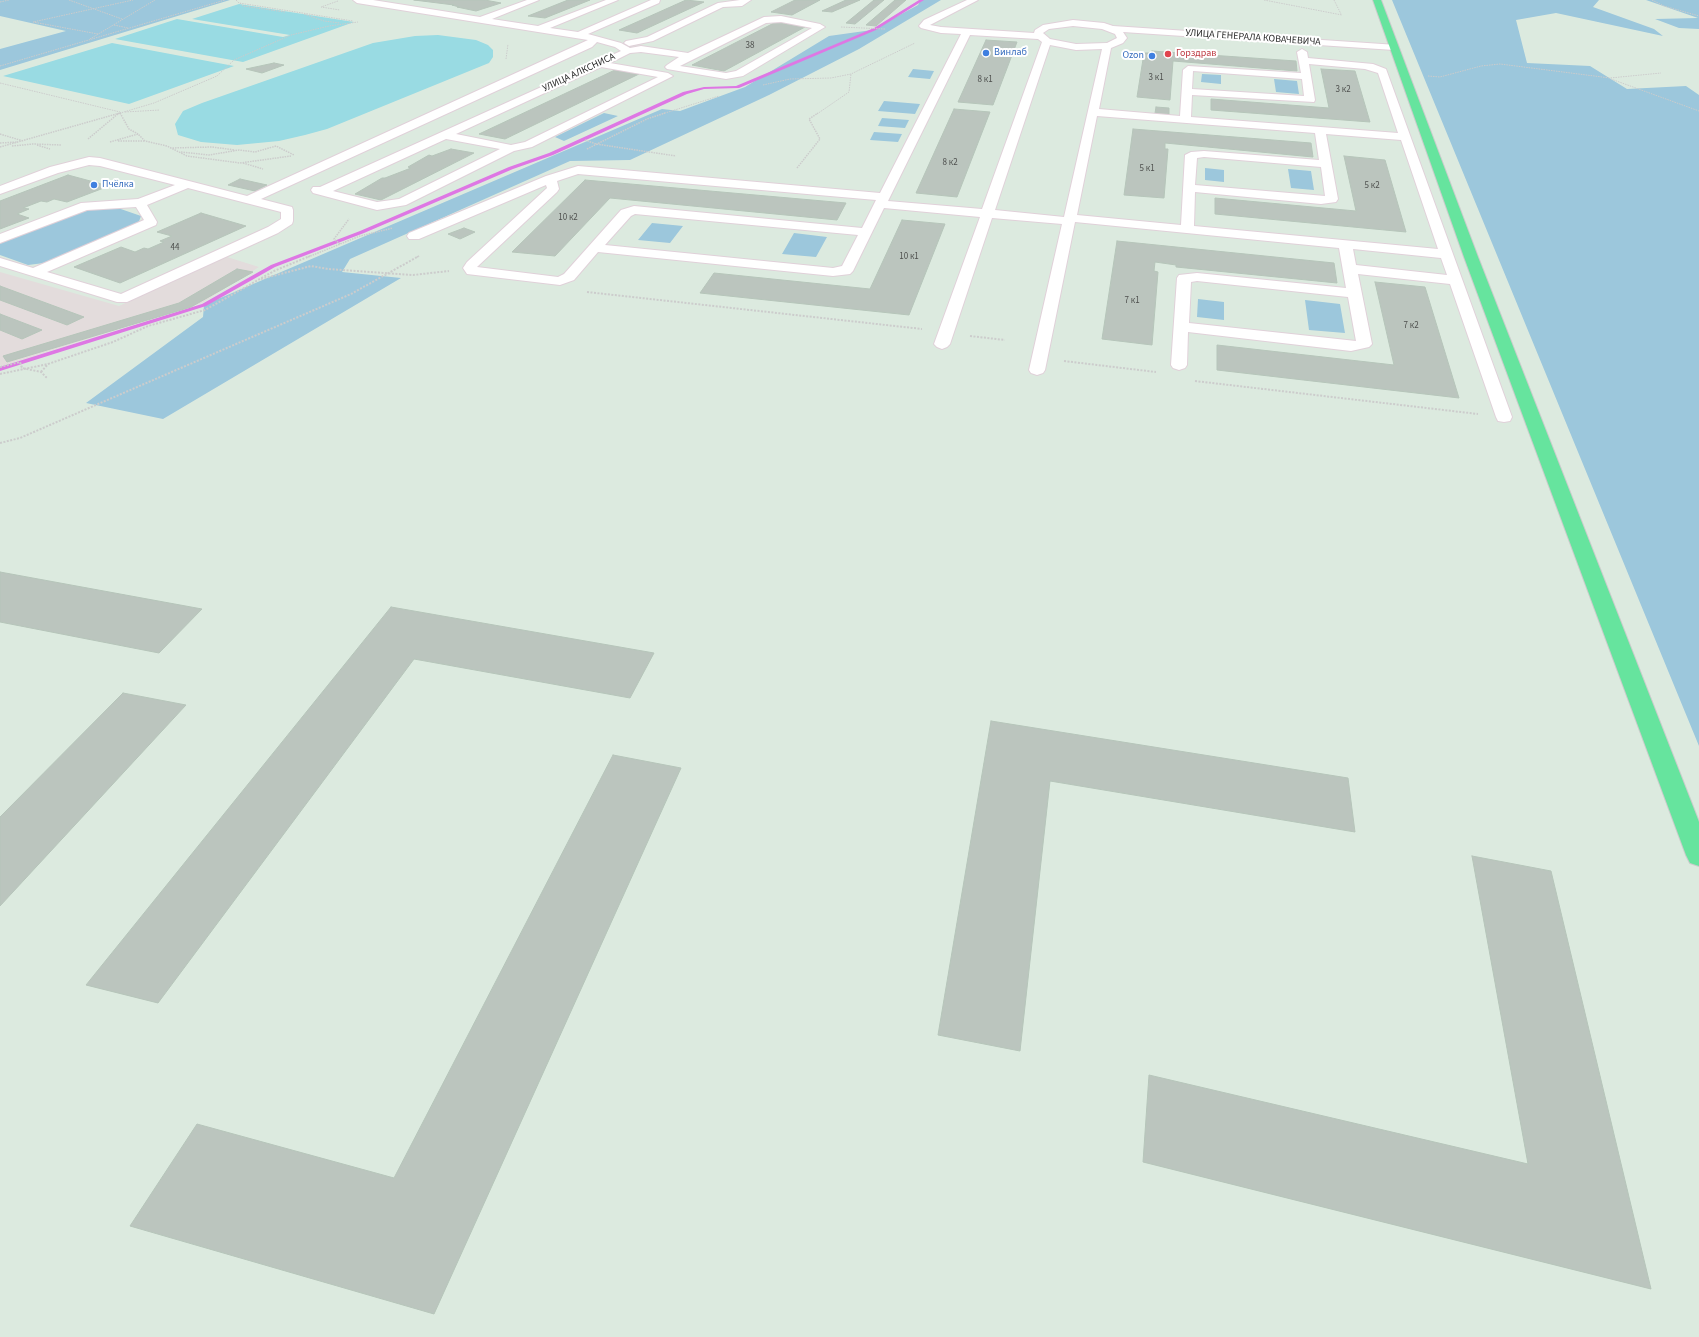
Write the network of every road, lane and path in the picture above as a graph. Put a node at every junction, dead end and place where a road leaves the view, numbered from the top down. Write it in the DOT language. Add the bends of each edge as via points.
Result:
graph roads {
  1 [pos="9,0"];
  2 [pos="68,0"];
  3 [pos="133,0"];
  4 [pos="154,0"];
  5 [pos="225,0"];
  6 [pos="236,0"];
  7 [pos="356,0"];
  8 [pos="535,0"];
  9 [pos="614,0"];
  10 [pos="747,0"];
  11 [pos="974,0"];
  12 [pos="1264,0"];
  13 [pos="1334,0"];
  14 [pos="1377,0"];
  15 [pos="1652,0"];
  16 [pos="370,1"];
  17 [pos="656,1"];
  18 [pos="0,2"];
  19 [pos="239,3"];
  20 [pos="93,9"];
  21 [pos="511,9"];
  22 [pos="525,10"];
  23 [pos="1699,16"];
  24 [pos="122,19"];
  25 [pos="933,19"];
  26 [pos="479,20"];
  27 [pos="956,21"];
  28 [pos="345,23"];
  29 [pos="504,24"];
  30 [pos="113,25"];
  31 [pos="1034,25"];
  32 [pos="1049,26"];
  33 [pos="130,28"];
  34 [pos="820,28"];
  35 [pos="1111,28"];
  36 [pos="537,29"];
  37 [pos="885,29"];
  38 [pos="967,31"];
  39 [pos="98,34"];
  40 [pos="579,35"];
  41 [pos="1043,39"];
  42 [pos="594,40"];
  43 [pos="920,40"];
  44 [pos="86,41"];
  45 [pos="618,45"];
  46 [pos="1361,45"];
  47 [pos="1107,46"];
  48 [pos="628,51"];
  49 [pos="1300,55"];
  50 [pos="689,56"];
  51 [pos="1365,56"];
  52 [pos="1392,59"];
  53 [pos="506,62"];
  54 [pos="600,64"];
  55 [pos="0,66"];
  56 [pos="1661,73"];
  57 [pos="851,74"];
  58 [pos="1306,76"];
  59 [pos="1610,78"];
  60 [pos="0,83"];
  61 [pos="762,86"];
  62 [pos="1187,92"];
  63 [pos="726,94"];
  64 [pos="160,110"];
  65 [pos="1699,111"];
  66 [pos="120,112"];
  67 [pos="1093,112"];
  68 [pos="1185,119"];
  69 [pos="1320,130"];
  70 [pos="0,134"];
  71 [pos="138,134"];
  72 [pos="445,135"];
  73 [pos="1405,137"];
  74 [pos="87,140"];
  75 [pos="24,141"];
  76 [pos="590,141"];
  77 [pos="0,143"];
  78 [pos="104,144"];
  79 [pos="596,144"];
  80 [pos="0,147"];
  81 [pos="170,148"];
  82 [pos="511,148"];
  83 [pos="239,150"];
  84 [pos="582,151"];
  85 [pos="179,152"];
  86 [pos="299,154"];
  87 [pos="294,155"];
  88 [pos="89,161"];
  89 [pos="1326,164"];
  90 [pos="550,179"];
  91 [pos="287,182"];
  92 [pos="186,185"];
  93 [pos="782,188"];
  94 [pos="1189,188"];
  95 [pos="0,190"];
  96 [pos="322,191"];
  97 [pos="249,200"];
  98 [pos="882,200"];
  99 [pos="140,203"];
  100 [pos="987,214"];
  101 [pos="1070,220"];
  102 [pos="1187,229"];
  103 [pos="430,230"];
  104 [pos="867,232"];
  105 [pos="414,236"];
  106 [pos="334,238"];
  107 [pos="0,239"];
  108 [pos="340,244"];
  109 [pos="1345,244"];
  110 [pos="595,248"];
  111 [pos="424,254"];
  112 [pos="1447,254"];
  113 [pos="0,262"];
  114 [pos="470,268"];
  115 [pos="1350,269"];
  116 [pos="35,272"];
  117 [pos="390,273"];
  118 [pos="257,280"];
  119 [pos="566,280"];
  120 [pos="1456,280"];
  121 [pos="1355,293"];
  122 [pos="1181,327"];
  123 [pos="944,336"];
  124 [pos="1005,340"];
  125 [pos="48,364"];
  126 [pos="1039,364"];
  127 [pos="0,367"];
  128 [pos="22,368"];
  129 [pos="1179,369"];
  130 [pos="41,372"];
  131 [pos="0,374"];
  132 [pos="47,378"];
  133 [pos="1504,417"];
  134 [pos="0,443"];
  135 [pos="1699,855"];
  1 -- 18 [label="path"];
  2 -- 20 [label="path"];
  3 -- 20 [label="path"];
  4 -- 24 [label="path"];
  5 -- 33 [label="path"];
  6 -- 19 [label="path"];
  7 -- 16 [label="street, УЛИЦА АЛКСНИСА"];
  8 -- 21 [label="street"];
  9 -- 36 [label="street"];
  10 -- 45 [label="street" via="721,6 650,39"];
  11 -- 25 [label="street"];
  12 -- 13 [label="path" via="1342,15"];
  14 -- 52 [label="main road"];
  15 -- 23 [label="path"];
  16 -- 26 [label="street, УЛИЦА АЛКСНИСА"];
  17 -- 40 [label="street"];
  19 -- 28 [label="path" via="243,6 299,13 324,21"];
  19 -- 28 [label="path" via="359,22"];
  20 -- 24 [label="path"];
  20 -- 39 [label="path" via="32,22"];
  21 -- 22 [label="street"];
  21 -- 26 [label="street"];
  24 -- 30 [label="path"];
  25 -- 27 [label="street"];
  25 -- 38 [label="street" via="924,26"];
  26 -- 29 [label="street, УЛИЦА АЛКСНИСА"];
  28 -- 66 [label="path" via="291,35 234,60 217,76 154,103"];
  29 -- 36 [label="street, УЛИЦА АЛКСНИСА"];
  29 -- 53 [label="path" via="499,33 508,44"];
  30 -- 33 [label="path"];
  30 -- 39 [label="path"];
  31 -- 32 [label="street, УЛИЦА ГЕНЕРАЛА КОВАЧЕВИЧА"];
  32 -- 35 [label="street, УЛИЦА ГЕНЕРАЛА КОВАЧЕВИЧА" via="1084,24"];
  32 -- 41 [label="street" via="1038,32"];
  33 -- 44 [label="path"];
  34 -- 37 [label="path"];
  34 -- 50 [label="street" via="781,19 764,20"];
  34 -- 50 [label="street" via="739,74 726,76 670,67"];
  35 -- 46 [label="street, УЛИЦА ГЕНЕРАЛА КОВАЧЕВИЧА"];
  35 -- 47 [label="street" via="1125,40"];
  36 -- 40 [label="street, УЛИЦА АЛКСНИСА"];
  38 -- 41 [label="street"];
  38 -- 98 [label="street"];
  39 -- 44 [label="path"];
  40 -- 42 [label="street, УЛИЦА АЛКСНИСА"];
  41 -- 47 [label="street" via="1076,47"];
  41 -- 100 [label="street"];
  42 -- 45 [label="street, УЛИЦА АЛКСНИСА"];
  42 -- 91 [label="street" via="589,45"];
  43 -- 57 [label="path"];
  44 -- 55 [label="path"];
  45 -- 48 [label="street, УЛИЦА АЛКСНИСА"];
  46 -- 51 [label="street" via="1375,52"];
  46 -- 52 [label="street, УЛИЦА ГЕНЕРАЛА КОВАЧЕВИЧА"];
  47 -- 67 [label="street"];
  48 -- 50 [label="street" via="641,49"];
  48 -- 54 [label="street, УЛИЦА АЛКСНИСА"];
  49 -- 51 [label="street, УЛИЦА ГЕНЕРАЛА КОВАЧЕВИЧА"];
  49 -- 58 [label="street"];
  49 -- 73 [label="street" via="1379,68"];
  51 -- 52 [label="street, УЛИЦА ГЕНЕРАЛА КОВАЧЕВИЧА"];
  52 -- 59 [label="path" via="1440,77 1481,66 1500,64"];
  52 -- 135 [label="main road" via="1471,257"];
  54 -- 72 [label="street, УЛИЦА АЛКСНИСА"];
  54 -- 82 [label="street" via="668,76 528,145"];
  56 -- 59 [label="path"];
  57 -- 61 [label="path" via="830,78 790,79"];
  57 -- 93 [label="path" via="849,92 809,119 820,139"];
  58 -- 62 [label="street" via="1191,68 1188,70"];
  58 -- 62 [label="street" via="1311,98 1308,100"];
  59 -- 65 [label="path"];
  60 -- 66 [label="path"];
  62 -- 68 [label="street"];
  63 -- 79 [label="path" via="647,119"];
  64 -- 66 [label="path"];
  66 -- 71 [label="path" via="129,129"];
  66 -- 74 [label="path"];
  66 -- 75 [label="path"];
  67 -- 68 [label="street"];
  67 -- 101 [label="street"];
  68 -- 69 [label="street"];
  69 -- 73 [label="street"];
  69 -- 89 [label="street"];
  70 -- 75 [label="path"];
  71 -- 78 [label="path"];
  71 -- 81 [label="path" via="145,141"];
  72 -- 82 [label="street"];
  72 -- 96 [label="street, УЛИЦА АЛКСНИСА"];
  73 -- 112 [label="street"];
  75 -- 77 [label="path"];
  75 -- 80 [label="path"];
  75 -- 88 [label="path"];
  76 -- 79 [label="path"];
  79 -- 84 [label="path"];
  81 -- 83 [label="path" via="212,147"];
  81 -- 85 [label="path"];
  82 -- 96 [label="street" via="402,202 377,206"];
  83 -- 85 [label="path" via="209,155"];
  83 -- 87 [label="path" via="255,152 276,146"];
  85 -- 87 [label="path" via="207,160 240,163"];
  86 -- 87 [label="path"];
  88 -- 92 [label="street"];
  88 -- 95 [label="street" via="54,170"];
  89 -- 94 [label="street" via="1196,154 1191,155"];
  89 -- 94 [label="street" via="1332,197 1328,200"];
  90 -- 93 [label="street" via="571,171 587,170"];
  90 -- 103 [label="street"];
  90 -- 114 [label="street" via="553,189"];
  91 -- 96 [label="street"];
  91 -- 97 [label="street"];
  92 -- 97 [label="street"];
  92 -- 99 [label="street"];
  93 -- 98 [label="street"];
  94 -- 102 [label="street"];
  97 -- 116 [label="street" via="287,210 287,221 273,230 122,299"];
  98 -- 100 [label="street"];
  98 -- 104 [label="street"];
  99 -- 107 [label="street" via="85,206"];
  99 -- 116 [label="street" via="152,222"];
  100 -- 101 [label="street"];
  100 -- 123 [label="street"];
  101 -- 102 [label="street"];
  101 -- 126 [label="street"];
  102 -- 109 [label="street"];
  103 -- 105 [label="street"];
  103 -- 108 [label="path" via="403,220 402,224 387,231 360,236"];
  104 -- 110 [label="street" via="634,210 626,213"];
  104 -- 110 [label="street" via="848,268 840,272"];
  106 -- 108 [label="path"];
  108 -- 118 [label="path"];
  109 -- 112 [label="street"];
  109 -- 115 [label="street"];
  110 -- 119 [label="street"];
  111 -- 117 [label="path"];
  112 -- 120 [label="street"];
  113 -- 116 [label="street"];
  114 -- 117 [label="path" via="413,275"];
  114 -- 119 [label="street" via="480,273"];
  115 -- 120 [label="street"];
  115 -- 121 [label="street"];
  117 -- 118 [label="path" via="311,266"];
  117 -- 134 [label="path" via="337,301 20,438"];
  118 -- 125 [label="path" via="205,310 148,326 113,342"];
  119 -- 123 [label="path" via="580,292"];
  120 -- 133 [label="street"];
  121 -- 122 [label="street" via="1188,276 1183,280"];
  121 -- 122 [label="street" via="1364,341 1360,346"];
  122 -- 129 [label="street"];
  123 -- 124 [label="path"];
  125 -- 128 [label="path"];
  125 -- 130 [label="path"];
  126 -- 129 [label="path"];
  127 -- 128 [label="path" via="20,362"];
  128 -- 130 [label="path"];
  128 -- 131 [label="path"];
  129 -- 133 [label="path" via="1178,379"];
  130 -- 132 [label="path"];
}
